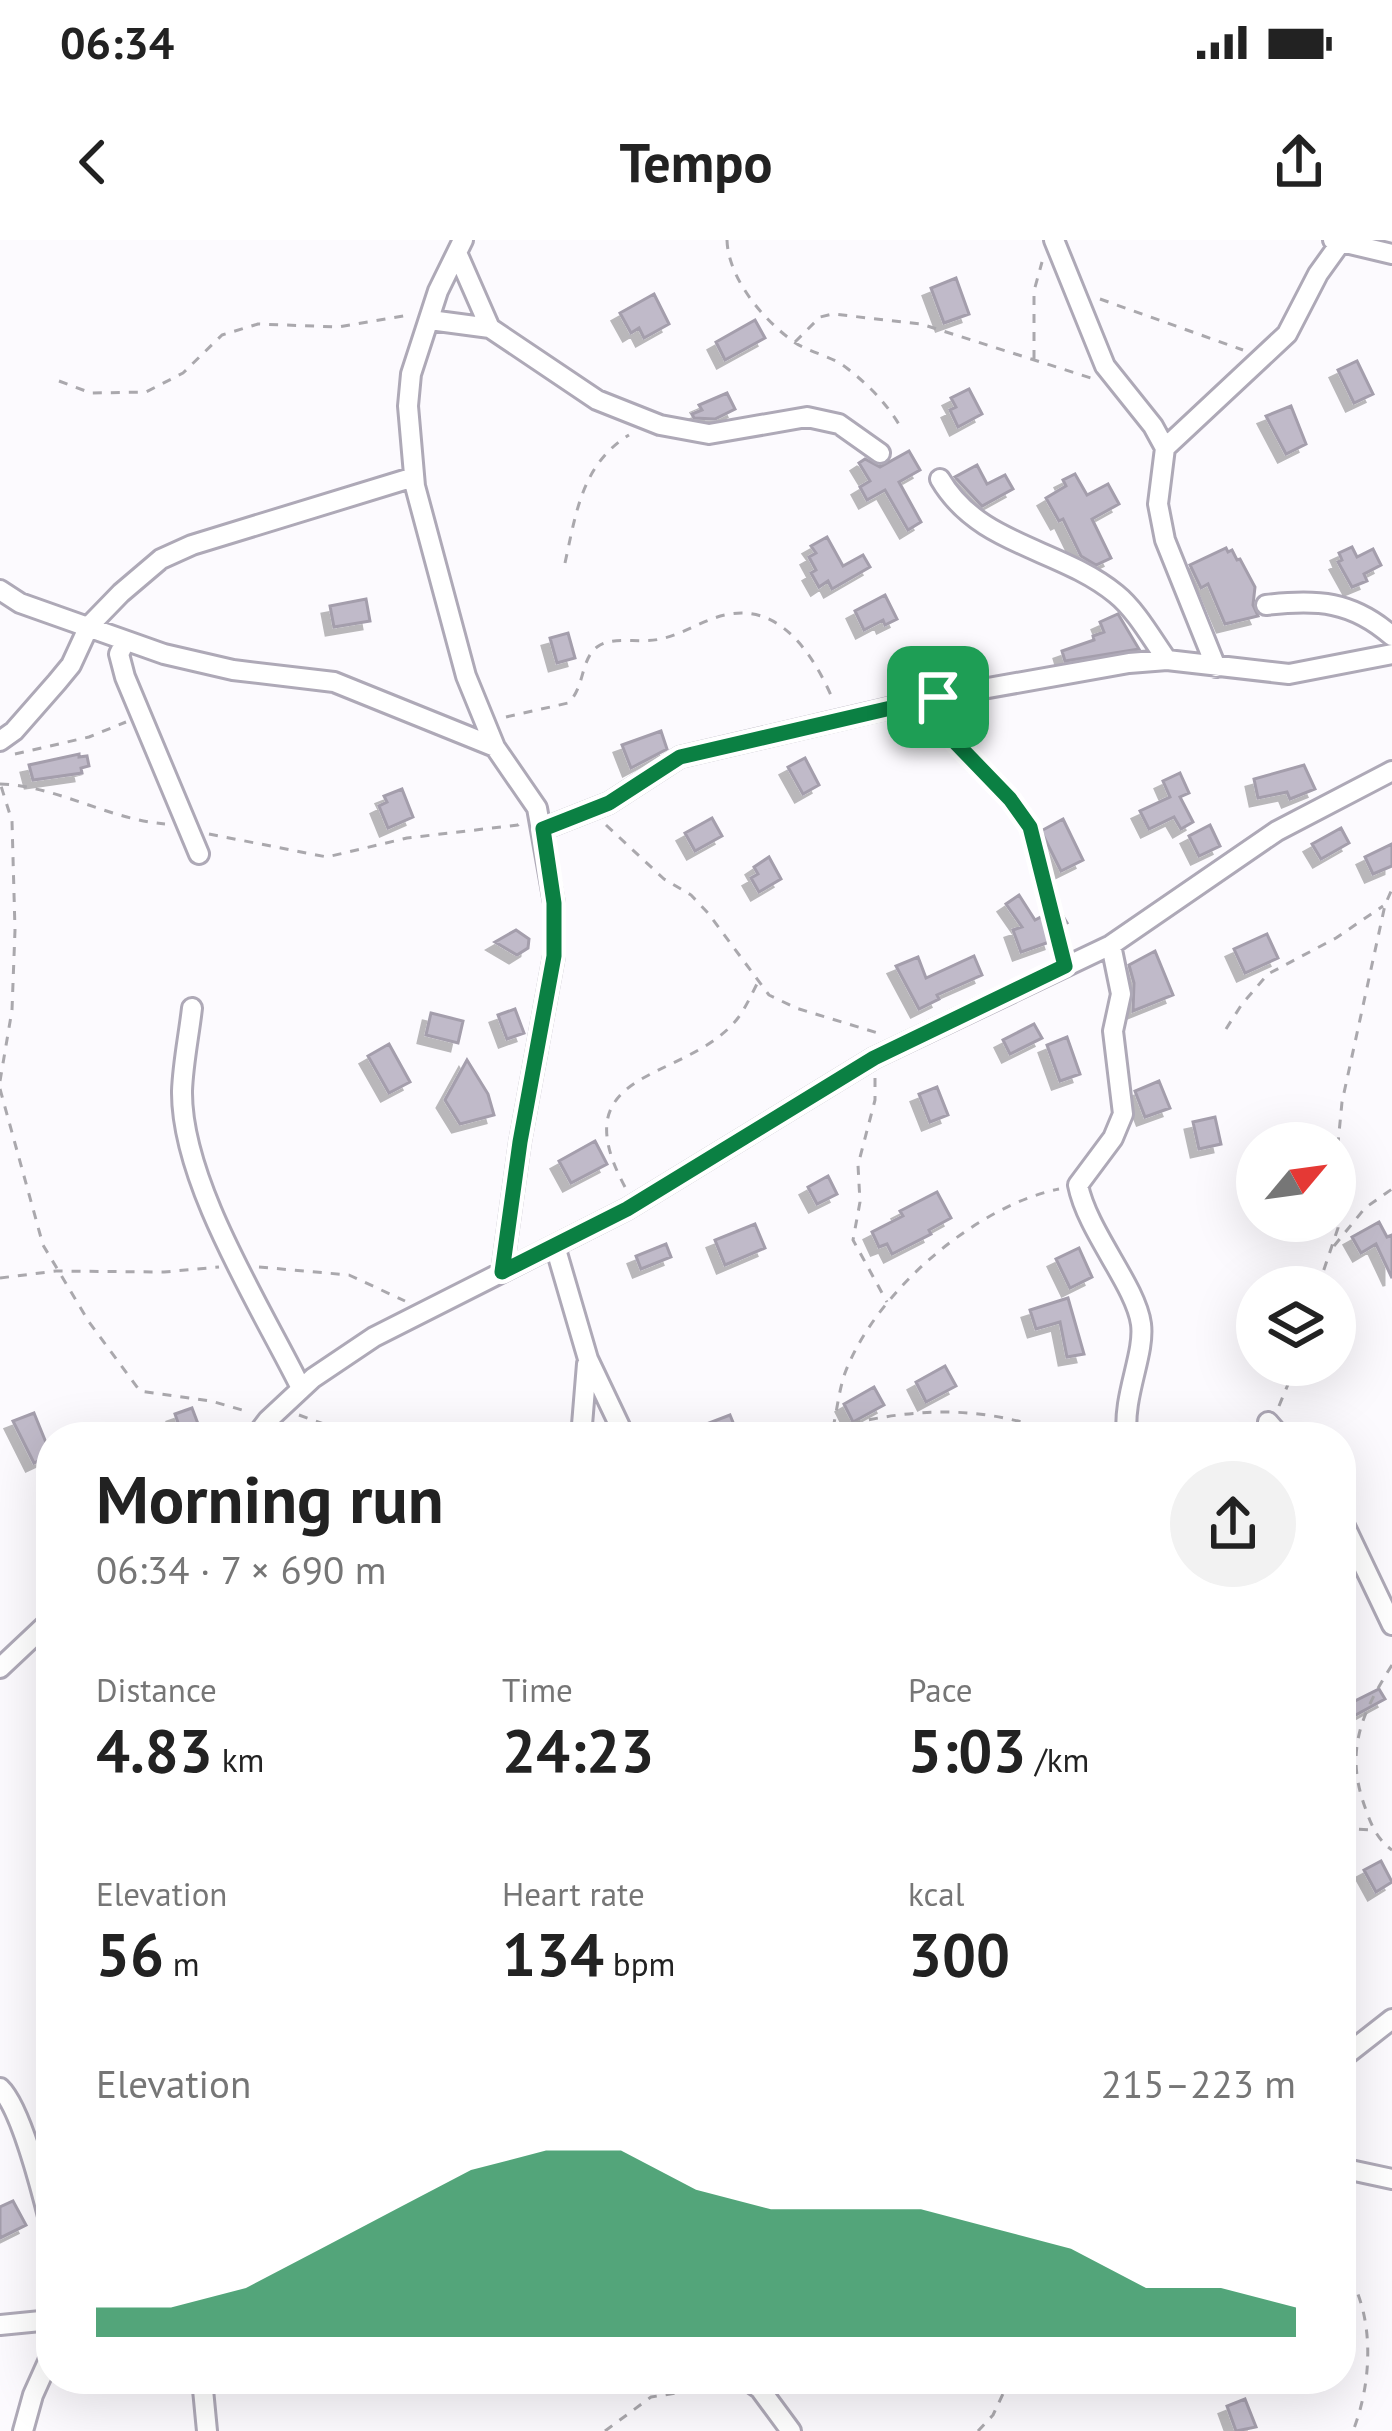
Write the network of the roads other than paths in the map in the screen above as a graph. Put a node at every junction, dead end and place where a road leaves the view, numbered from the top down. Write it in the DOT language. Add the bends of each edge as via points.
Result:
graph roads {
  1 [pos="1054,240"];
  2 [pos="1337,241"];
  3 [pos="460,247"];
  4 [pos="1392,254"];
  5 [pos="430,320"];
  6 [pos="490,328"];
  7 [pos="1165,448"];
  8 [pos="880,453"];
  9 [pos="414,477"];
  10 [pos="940,479"];
  11 [pos="0,590"];
  12 [pos="1266,605"];
  13 [pos="89,626"];
  14 [pos="1392,636"];
  15 [pos="125,641"];
  16 [pos="1392,654"];
  17 [pos="1167,660"];
  18 [pos="1216,667"];
  19 [pos="6,747"];
  20 [pos="495,747"];
  21 [pos="1392,771"];
  22 [pos="543,829"];
  23 [pos="199,854"];
  24 [pos="1111,945"];
  25 [pos="191,1008"];
  26 [pos="555,1246"];
  27 [pos="502,1272"];
  28 [pos="588,1359"];
  29 [pos="301,1388"];
  30 [pos="267,1422"];
  31 [pos="582,1422"];
  32 [pos="618,1422"];
  33 [pos="1125,1422"];
  34 [pos="1356,1549"];
  35 [pos="1392,1624"];
  36 [pos="36,1634"];
  37 [pos="0,1668"];
  38 [pos="1392,2019"];
  39 [pos="1356,2047"];
  40 [pos="0,2088"];
  41 [pos="1356,2171"];
  42 [pos="36,2178"];
  43 [pos="1392,2179"];
  44 [pos="36,2321"];
  45 [pos="0,2325"];
  46 [pos="36,2388"];
  47 [pos="203,2394"];
  48 [pos="764,2394"];
  49 [pos="23,2431"];
  50 [pos="207,2431"];
  51 [pos="791,2431"];
  1 -- 7 [label="street" via="1105,366"];
  2 -- 4 [label="street"];
  2 -- 7 [label="street" via="1286,334"];
  3 -- 5 [label="street"];
  3 -- 6 [label="street"];
  5 -- 6 [label="street"];
  5 -- 9 [label="street" via="408,406"];
  6 -- 8 [label="street" via="597,400 659,425 709,434 807,417 839,424"];
  7 -- 18 [label="street" via="1158,504 1165,540"];
  9 -- 13 [label="street" via="161,559"];
  9 -- 20 [label="street" via="466,676"];
  10 -- 17 [label="street" via="988,528 1120,597"];
  11 -- 13 [label="street"];
  12 -- 14 [label="street" via="1350,607"];
  13 -- 15 [label="street"];
  13 -- 19 [label="street" via="71,664"];
  15 -- 20 [label="street" via="233,670 334,682"];
  15 -- 23 [label="street" via="121,665 139,717"];
  16 -- 18 [label="street" via="1288,674"];
  17 -- 18 [label="street"];
  17 -- 22 [label="street" via="938,697 680,757 591,812"];
  20 -- 22 [label="street"];
  21 -- 24 [label="street" via="1277,831"];
  22 -- 27 [label="street" via="554,956"];
  24 -- 26 [label="street" via="905,1041"];
  24 -- 33 [label="street" via="1123,1114 1078,1185 1141,1320"];
  25 -- 29 [label="street" via="182,1094 192,1155 220,1230"];
  26 -- 27 [label="street"];
  26 -- 28 [label="street"];
  27 -- 29 [label="street" via="374,1337"];
  28 -- 31 [label="street"];
  28 -- 32 [label="street"];
  29 -- 30 [label="street"];
  34 -- 35 [label="street"];
  36 -- 37 [label="street"];
  38 -- 39 [label="street"];
  40 -- 42 [label="street"];
  41 -- 43 [label="street"];
  44 -- 45 [label="street"];
  46 -- 49 [label="street"];
  47 -- 50 [label="street"];
  48 -- 51 [label="street"];
}
